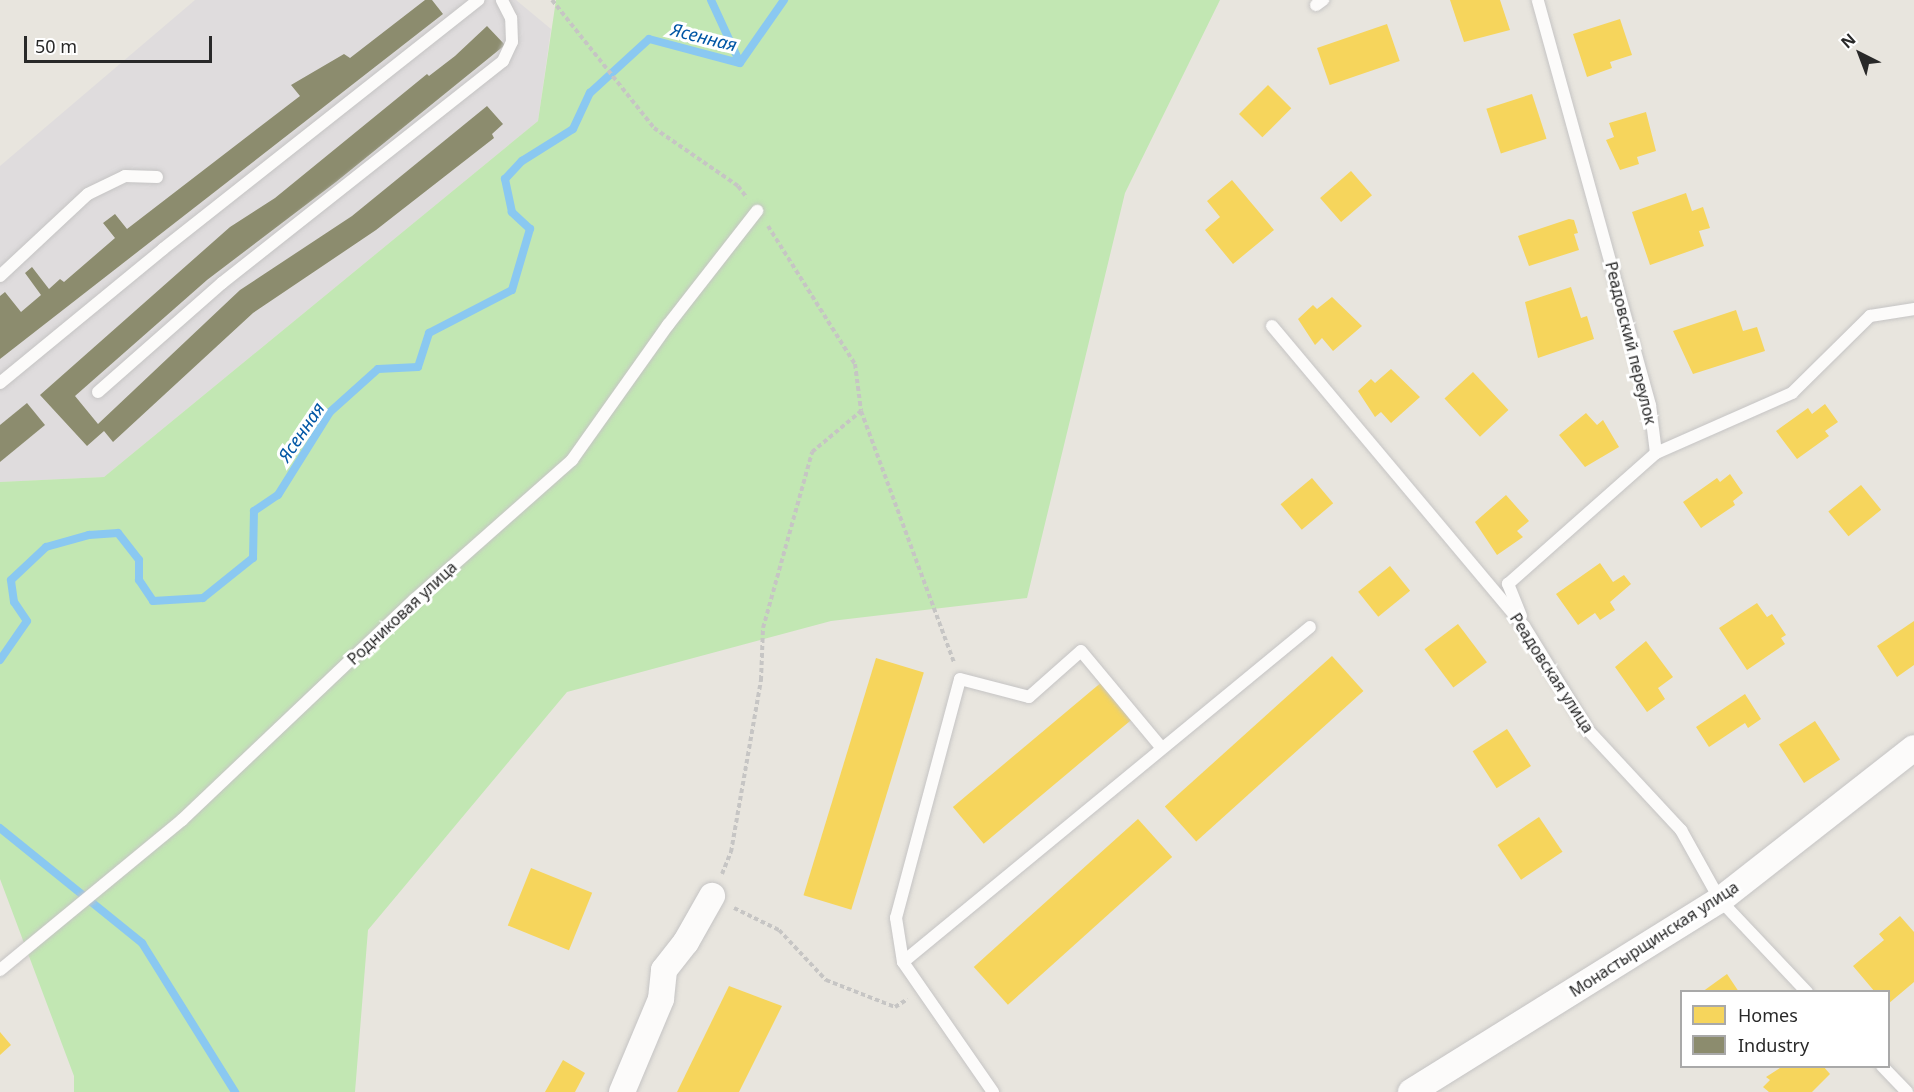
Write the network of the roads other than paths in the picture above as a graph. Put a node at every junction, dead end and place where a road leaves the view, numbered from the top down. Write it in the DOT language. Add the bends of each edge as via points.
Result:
graph roads {
  1 [pos="478,0"];
  2 [pos="502,0"];
  3 [pos="1538,0"];
  4 [pos="157,177"];
  5 [pos="757,211"];
  6 [pos="0,276"];
  7 [pos="1914,309"];
  8 [pos="1272,326"];
  9 [pos="0,383"];
  10 [pos="98,392"];
  11 [pos="1656,453"];
  12 [pos="1524,626"];
  13 [pos="1310,627"];
  14 [pos="1161,747"];
  15 [pos="1914,748"];
  16 [pos="712,896"];
  17 [pos="1720,900"];
  18 [pos="903,962"];
  19 [pos="0,970"];
  20 [pos="1805,990"];
  21 [pos="1884,1068"];
  22 [pos="622,1092"];
  23 [pos="993,1092"];
  24 [pos="1411,1092"];
  25 [pos="1907,1092"];
  1 -- 9 [label="lane" via="172,241"];
  2 -- 10 [label="lane" via="510,18 512,42 503,61 222,283"];
  3 -- 11 [label="lane, Реадовский переулок" via="1650,405"];
  4 -- 6 [label="lane" via="124,176 88,194"];
  5 -- 19 [label="lane, Родниковая улица" via="668,325 572,460 415,599 182,820"];
  7 -- 11 [label="lane" via="1870,316 1792,393"];
  8 -- 12 [label="lane, Реадовская улица"];
  11 -- 12 [label="lane" via="1508,584"];
  12 -- 17 [label="lane, Реадовская улица" via="1588,730 1681,830"];
  13 -- 14 [label="lane"];
  14 -- 18 [label="lane"];
  14 -- 18 [label="lane" via="1081,651 1029,697 960,679 896,918"];
  15 -- 17 [label="street, Монастырщинская улица"];
  16 -- 22 [label="street" via="686,942 664,970 661,999"];
  17 -- 20 [label="lane, Реадовская улица"];
  17 -- 24 [label="street, Монастырщинская улица"];
  18 -- 23 [label="lane"];
  21 -- 25 [label="lane"];
}
